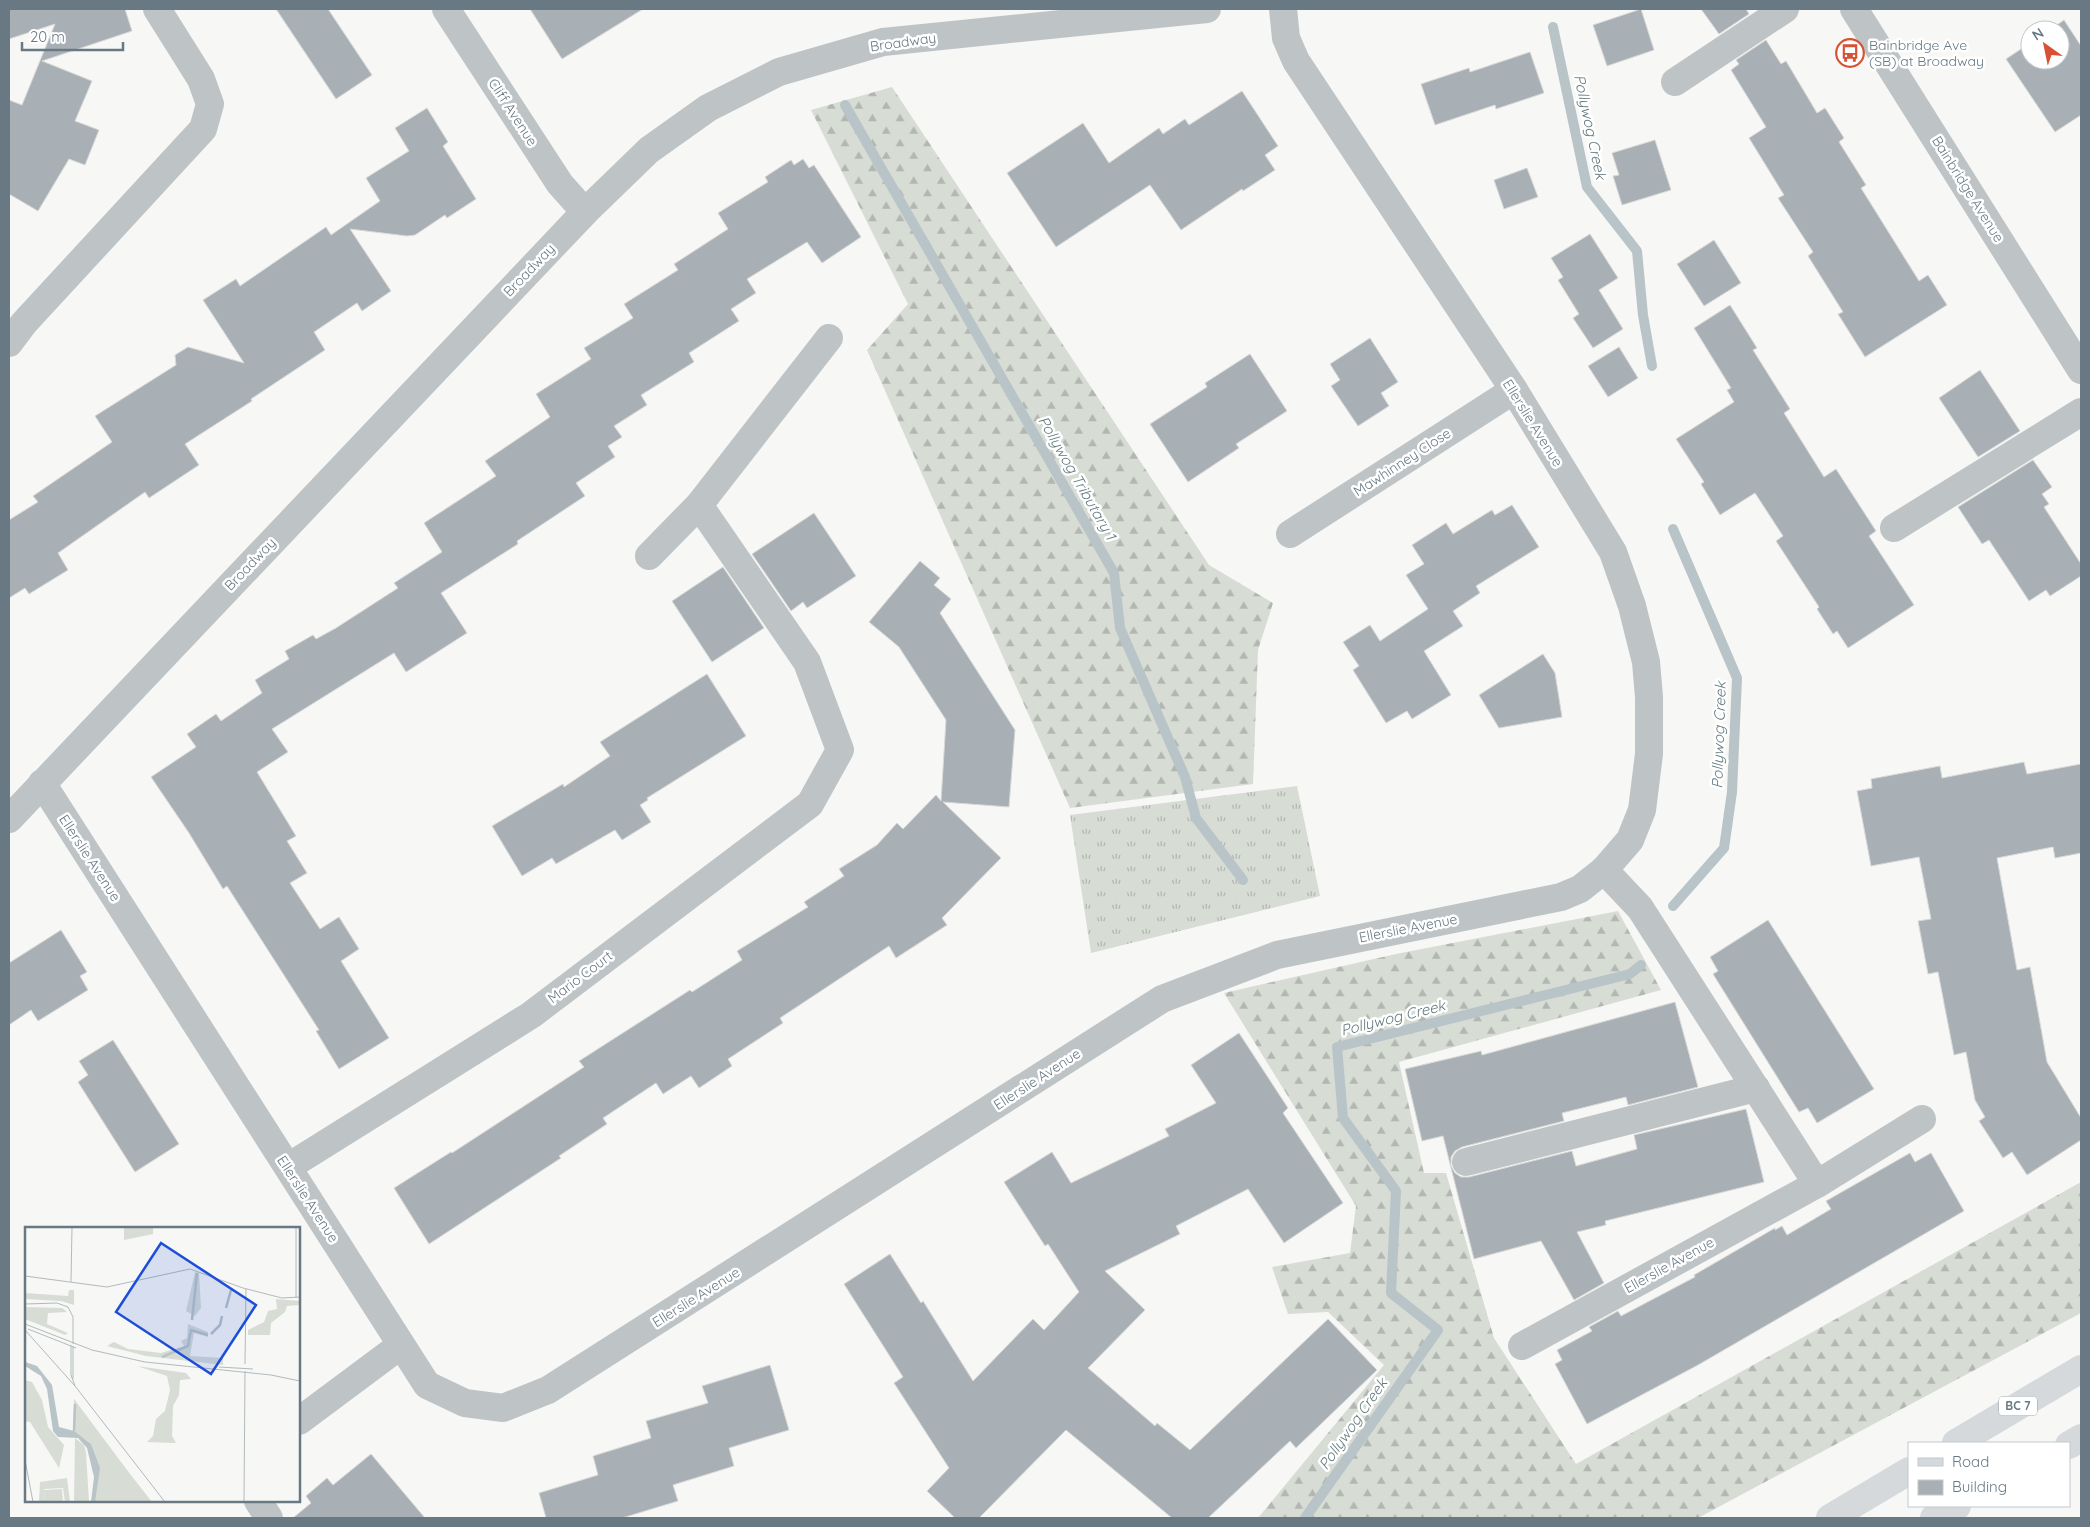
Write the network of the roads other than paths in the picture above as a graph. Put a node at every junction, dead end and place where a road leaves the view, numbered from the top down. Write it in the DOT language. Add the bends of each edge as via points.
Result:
graph roads {
  1 [pos="157,9"];
  2 [pos="446,9"];
  3 [pos="1208,9"];
  4 [pos="1283,9"];
  5 [pos="1785,9"];
  6 [pos="1854,9"];
  7 [pos="1675,82"];
  8 [pos="585,212"];
  9 [pos="829,338"];
  10 [pos="9,343"];
  11 [pos="2081,370"];
  12 [pos="1514,390"];
  13 [pos="2081,412"];
  14 [pos="699,505"];
  15 [pos="1894,528"];
  16 [pos="1290,534"];
  17 [pos="649,556"];
  18 [pos="42,784"];
  19 [pos="9,819"];
  20 [pos="1604,870"];
  21 [pos="1756,1088"];
  22 [pos="1922,1119"];
  23 [pos="1466,1162"];
  24 [pos="288,1167"];
  25 [pos="1817,1184"];
  26 [pos="401,1345"];
  27 [pos="1522,1346"];
  28 [pos="2081,1369"];
  29 [pos="300,1420"];
  30 [pos="2081,1438"];
  31 [pos="1958,1442"];
  32 [pos="2070,1444"];
  33 [pos="1908,1472"];
  34 [pos="259,1502"];
  35 [pos="1955,1507"];
  36 [pos="269,1518"];
  37 [pos="1830,1518"];
  38 [pos="1934,1518"];
  1 -- 10 [label="street" via="201,79 210,104 203,129"];
  2 -- 8 [label="street, Cliff Avenue" via="560,184"];
  3 -- 8 [label="street, Broadway" via="883,42 779,72 708,108 649,150"];
  4 -- 12 [label="street, Ellerslie Avenue" via="1286,38 1296,61"];
  5 -- 7 [label="street"];
  6 -- 11 [label="street, Bainbridge Avenue"];
  8 -- 18 [label="street, Broadway"];
  9 -- 14 [label="street"];
  12 -- 16 [label="street, Mawhinney Close"];
  12 -- 20 [label="street, Ellerslie Avenue" via="1612,552 1632,606 1646,662 1650,754 1642,810 1630,840"];
  13 -- 15 [label="street"];
  14 -- 17 [label="street"];
  14 -- 24 [label="street, Mario Court" via="807,662 840,750 810,804 531,1015"];
  18 -- 19 [label="street, Broadway"];
  18 -- 24 [label="street, Ellerslie Avenue"];
  20 -- 21 [label="street" via="1640,908"];
  20 -- 26 [label="street, Ellerslie Avenue" via="1580,889 1561,897 1277,955 1162,999 556,1385 521,1401 503,1408 465,1403 427,1385"];
  21 -- 23 [label="street"];
  21 -- 25 [label="street"];
  22 -- 25 [label="street, Ellerslie Avenue"];
  24 -- 26 [label="street, Ellerslie Avenue"];
  25 -- 27 [label="street, Ellerslie Avenue"];
  26 -- 29 [label="street"];
  28 -- 31 [label="main road, BC 7"];
  30 -- 32 [label="main road"];
  33 -- 37 [label="main road"];
  34 -- 36 [label="street"];
  35 -- 38 [label="main road"];
}
